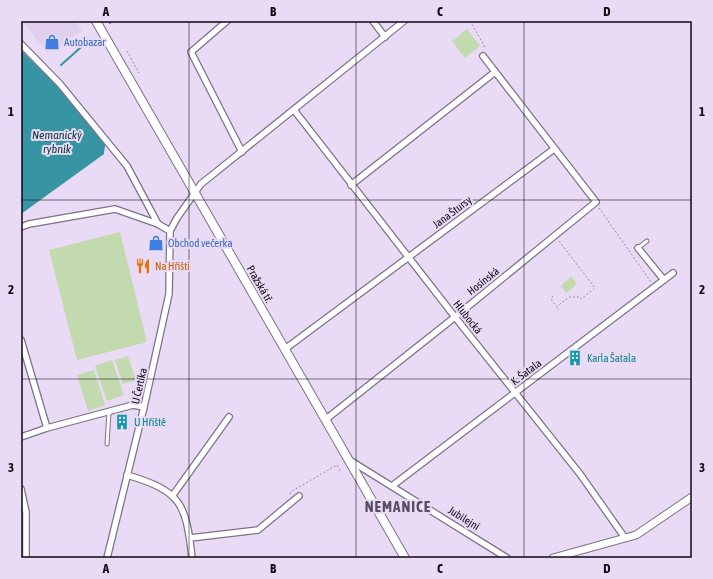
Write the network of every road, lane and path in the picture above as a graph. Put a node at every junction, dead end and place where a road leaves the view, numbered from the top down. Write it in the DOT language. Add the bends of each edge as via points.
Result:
graph roads {
  1 [pos="96,21"];
  2 [pos="227,21"];
  3 [pos="373,21"];
  4 [pos="404,21"];
  5 [pos="470,21"];
  6 [pos="385,37"];
  7 [pos="21,44"];
  8 [pos="127,51"];
  9 [pos="483,56"];
  10 [pos="495,72"];
  11 [pos="138,73"];
  12 [pos="294,110"];
  13 [pos="554,149"];
  14 [pos="242,152"];
  15 [pos="351,185"];
  16 [pos="195,193"];
  17 [pos="596,202"];
  18 [pos="158,224"];
  19 [pos="21,227"];
  20 [pos="170,231"];
  21 [pos="647,241"];
  22 [pos="561,243"];
  23 [pos="638,248"];
  24 [pos="408,257"];
  25 [pos="673,273"];
  26 [pos="664,280"];
  27 [pos="654,287"];
  28 [pos="553,296"];
  29 [pos="556,307"];
  30 [pos="560,311"];
  31 [pos="455,317"];
  32 [pos="21,340"];
  33 [pos="285,349"];
  34 [pos="516,393"];
  35 [pos="144,407"];
  36 [pos="109,412"];
  37 [pos="229,417"];
  38 [pos="325,420"];
  39 [pos="47,428"];
  40 [pos="21,437"];
  41 [pos="107,444"];
  42 [pos="349,460"];
  43 [pos="340,470"];
  44 [pos="127,475"];
  45 [pos="392,486"];
  46 [pos="21,489"];
  47 [pos="173,495"];
  48 [pos="299,496"];
  49 [pos="289,497"];
  50 [pos="692,497"];
  51 [pos="190,538"];
  52 [pos="625,538"];
  53 [pos="26,558"];
  54 [pos="107,558"];
  55 [pos="192,558"];
  56 [pos="405,558"];
  57 [pos="507,558"];
  58 [pos="553,558"];
  1 -- 16 [label="main road, Pražská tř."];
  2 -- 14 [label="street" via="190,52"];
  3 -- 6 [label="street"];
  4 -- 6 [label="street"];
  5 -- 9 [label="path" via="484,46"];
  6 -- 12 [label="street"];
  7 -- 18 [label="street" via="60,84 127,166"];
  8 -- 11 [label="path"];
  9 -- 10 [label="street"];
  10 -- 13 [label="street"];
  10 -- 15 [label="street"];
  12 -- 14 [label="street"];
  12 -- 15 [label="street, Hlubocká"];
  13 -- 17 [label="street"];
  13 -- 24 [label="street, Jana Štursy"];
  14 -- 16 [label="street" via="201,184"];
  15 -- 24 [label="street, Hlubocká"];
  16 -- 20 [label="street" via="176,218"];
  16 -- 33 [label="main road, Pražská tř."];
  17 -- 27 [label="path"];
  17 -- 31 [label="street, Hosínská"];
  18 -- 19 [label="street" via="115,209"];
  18 -- 20 [label="street"];
  20 -- 35 [label="street, U Čertíka" via="169,294"];
  21 -- 23 [label="lane"];
  22 -- 29 [label="path" via="595,288 581,299 570,297"];
  23 -- 26 [label="street"];
  24 -- 31 [label="street, Hlubocká"];
  24 -- 33 [label="street, Jana Štursy"];
  25 -- 26 [label="street, K. Šatala"];
  26 -- 27 [label="street, K. Šatala"];
  27 -- 34 [label="street, K. Šatala"];
  28 -- 29 [label="path" via="551,300"];
  29 -- 30 [label="path"];
  31 -- 34 [label="street, Hlubocká"];
  31 -- 38 [label="street, Hosínská"];
  32 -- 39 [label="street"];
  33 -- 38 [label="main road, Pražská tř."];
  34 -- 45 [label="street, K. Šatala"];
  34 -- 52 [label="street, Hlubocká" via="580,474"];
  35 -- 36 [label="street" via="133,405"];
  35 -- 44 [label="street, U Čertíka"];
  36 -- 39 [label="street"];
  36 -- 41 [label="lane"];
  37 -- 47 [label="street"];
  38 -- 42 [label="main road, Pražská tř."];
  39 -- 40 [label="street"];
  42 -- 45 [label="street, Jubilejní"];
  42 -- 56 [label="main road, Pražská tř."];
  43 -- 49 [label="path" via="337,466 292,491"];
  44 -- 47 [label="street" via="156,484"];
  44 -- 54 [label="street, U Čertíka"];
  45 -- 57 [label="street, Jubilejní"];
  46 -- 53 [label="street" via="26,512"];
  47 -- 51 [label="street" via="184,512"];
  48 -- 51 [label="street" via="258,530"];
  50 -- 52 [label="street" via="636,535"];
  51 -- 55 [label="street"];
  52 -- 58 [label="street"];
}
